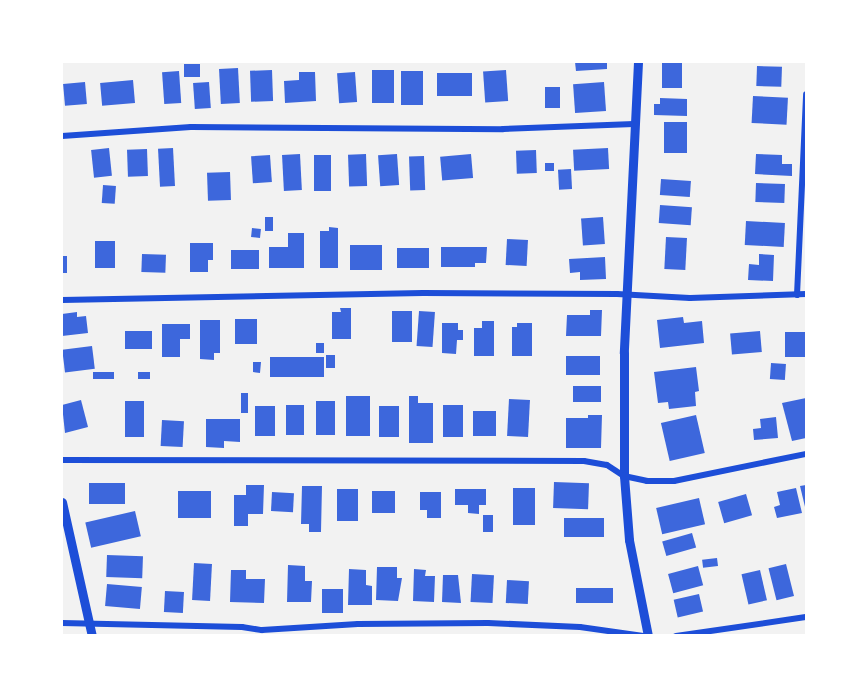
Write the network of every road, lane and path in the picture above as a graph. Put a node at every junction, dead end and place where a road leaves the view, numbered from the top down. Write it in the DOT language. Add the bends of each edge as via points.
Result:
graph roads {
  1 [pos="638,62"];
  2 [pos="807,94"];
  3 [pos="634,124"];
  4 [pos="62,136"];
  5 [pos="627,294"];
  6 [pos="807,294"];
  7 [pos="797,295"];
  8 [pos="62,300"];
  9 [pos="807,454"];
  10 [pos="62,460"];
  11 [pos="624,476"];
  12 [pos="62,502"];
  13 [pos="807,617"];
  14 [pos="62,623"];
  15 [pos="89,623"];
  16 [pos="92,636"];
  17 [pos="643,636"];
  18 [pos="648,636"];
  19 [pos="676,636"];
  1 -- 3 [label="street"];
  2 -- 7 [label="street"];
  3 -- 4 [label="street" via="503,129 191,127"];
  3 -- 5 [label="street"];
  5 -- 7 [label="street" via="690,298"];
  5 -- 8 [label="street" via="423,293"];
  5 -- 11 [label="street"];
  6 -- 7 [label="street"];
  9 -- 11 [label="street" via="674,481"];
  10 -- 11 [label="street" via="584,461 607,465"];
  11 -- 18 [label="street" via="629,540"];
  12 -- 15 [label="street"];
  13 -- 19 [label="street"];
  14 -- 15 [label="street"];
  15 -- 16 [label="street"];
  15 -- 17 [label="street" via="262,630 358,624 488,623 580,627"];
}
